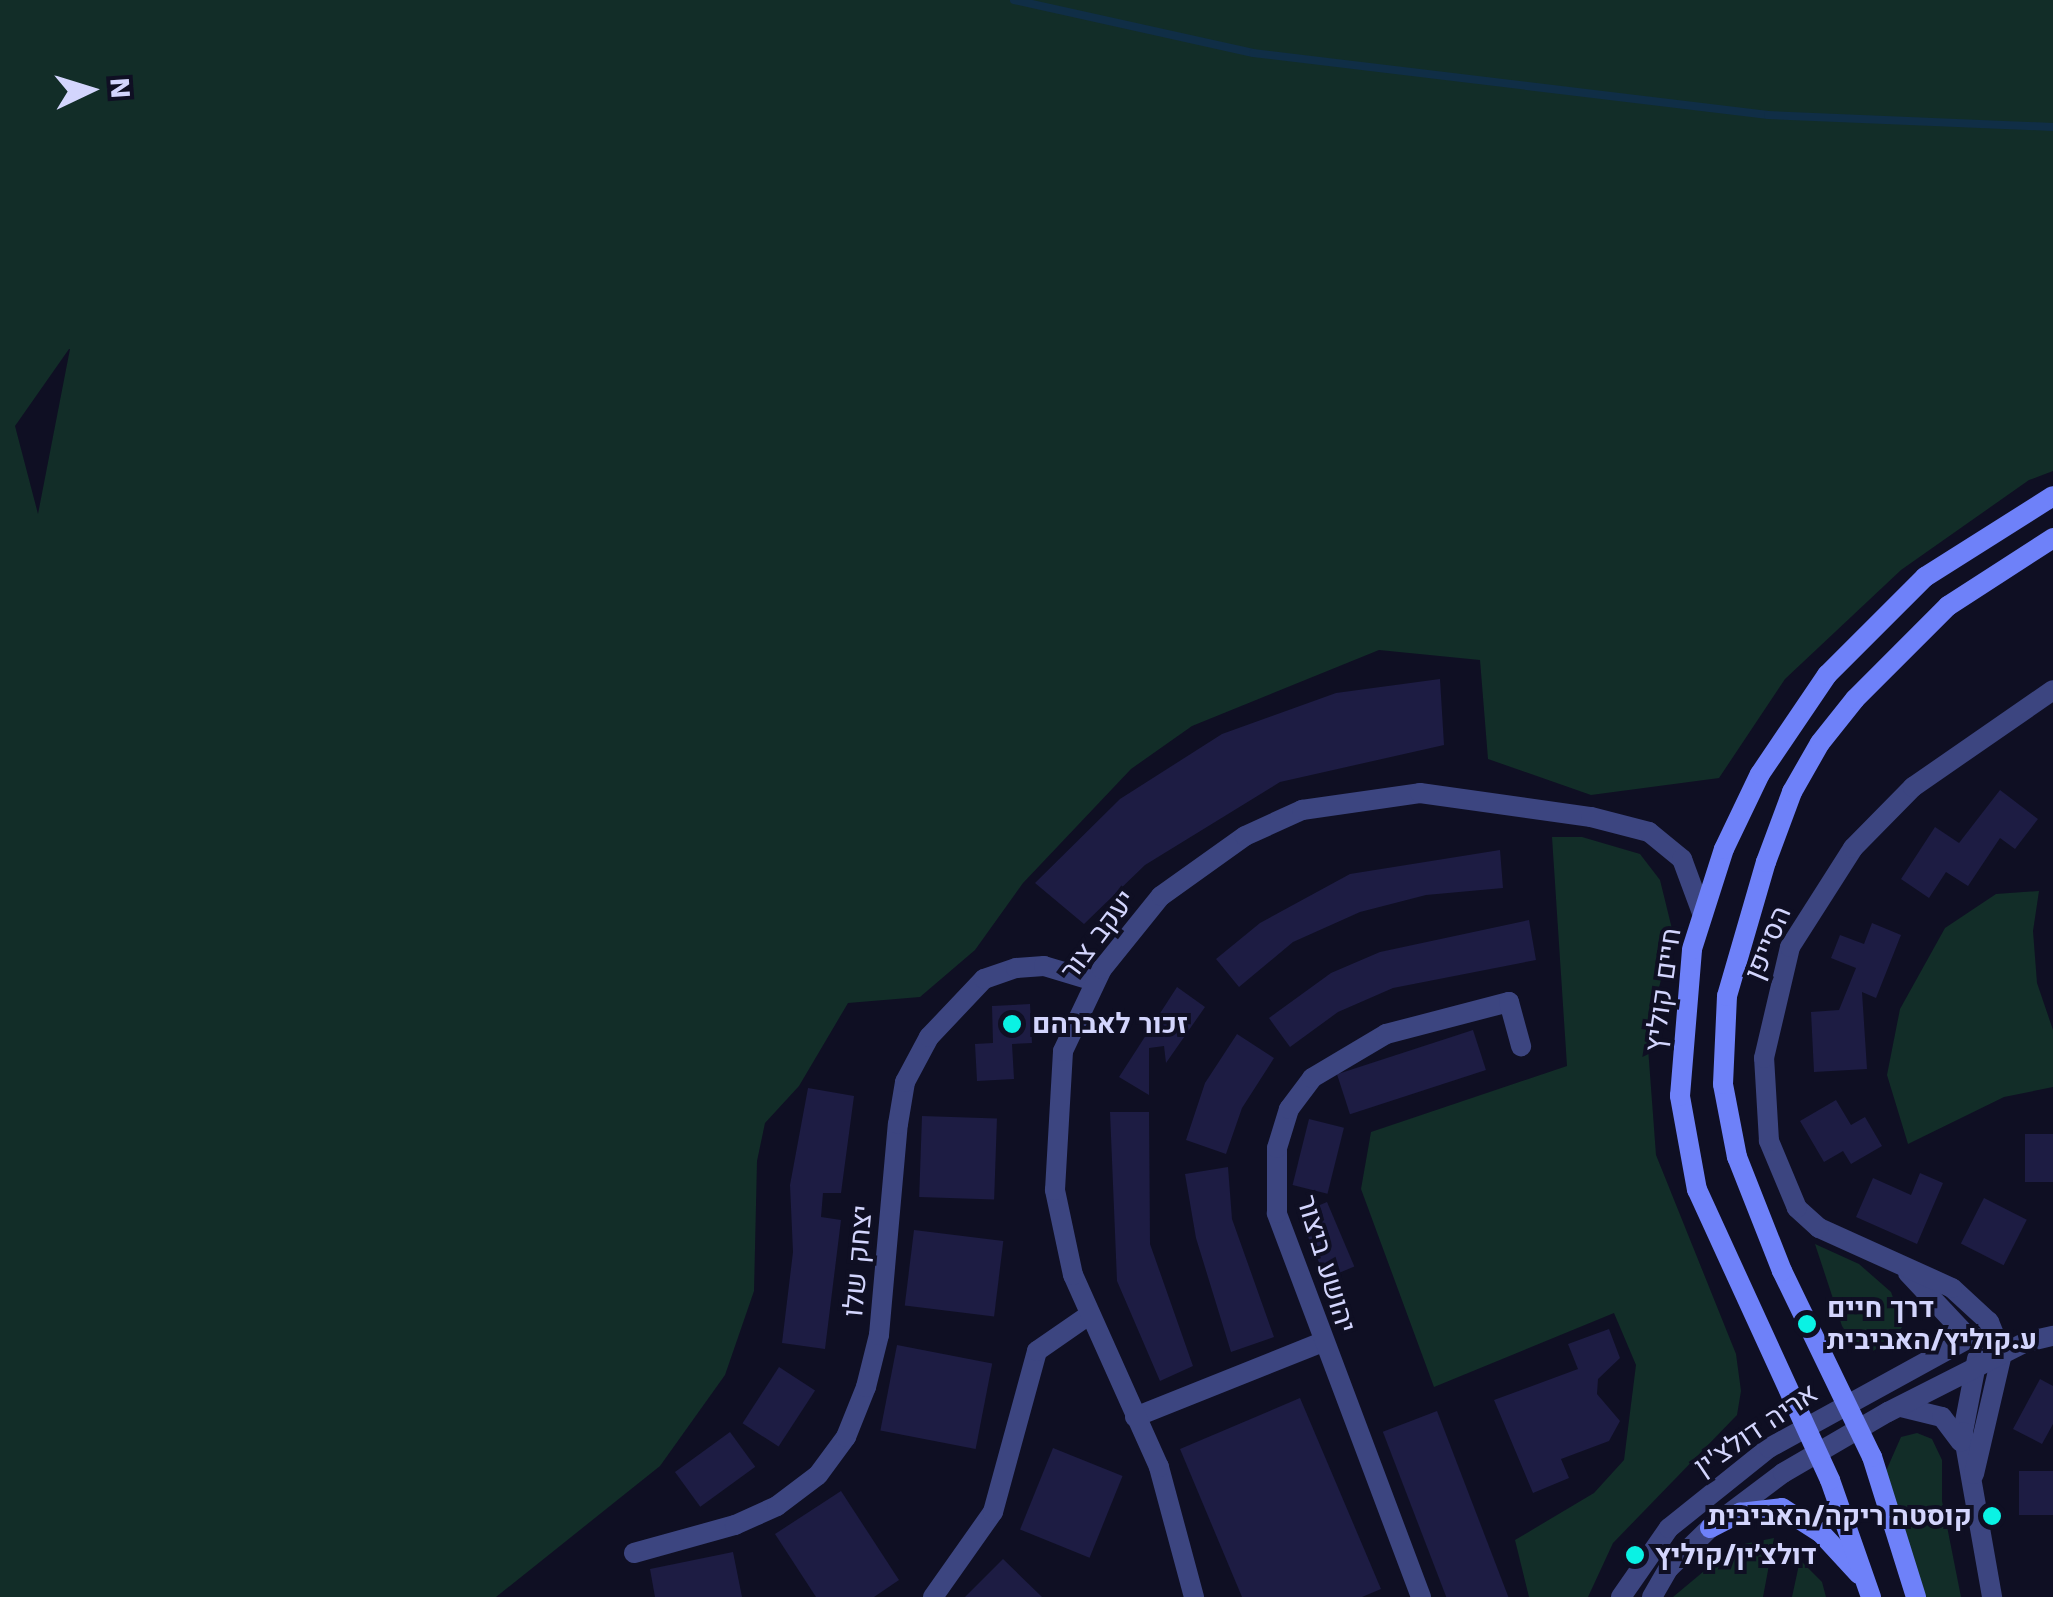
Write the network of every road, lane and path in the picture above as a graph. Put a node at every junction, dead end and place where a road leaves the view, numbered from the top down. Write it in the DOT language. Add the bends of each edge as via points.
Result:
graph roads {
  1 [pos="2053,496"];
  2 [pos="2053,538"];
  3 [pos="2053,690"];
  4 [pos="1702,913"];
  5 [pos="1094,981"];
  6 [pos="1521,1046"];
  7 [pos="1894,1264"];
  8 [pos="1088,1315"];
  9 [pos="2053,1336"];
  10 [pos="1968,1338"];
  11 [pos="1320,1344"];
  12 [pos="2002,1354"];
  13 [pos="1978,1366"];
  14 [pos="1846,1402"];
  15 [pos="1899,1406"];
  16 [pos="1136,1417"];
  17 [pos="1804,1426"];
  18 [pos="1858,1429"];
  19 [pos="1817,1452"];
  20 [pos="1966,1454"];
  21 [pos="1972,1484"];
  22 [pos="1710,1528"];
  23 [pos="634,1553"];
  24 [pos="1869,1590"];
  25 [pos="933,1597"];
  26 [pos="1194,1597"];
  27 [pos="1420,1597"];
  28 [pos="1622,1597"];
  29 [pos="1652,1597"];
  30 [pos="1916,1597"];
  31 [pos="1992,1597"];
  1 -- 4 [label="main road, חיים קוליץ" via="1925,577 1827,675 1760,774"];
  2 -- 14 [label="main road" via="1948,606 1855,699 1792,792 1743,930 1722,1040 1727,1120 1782,1271"];
  3 -- 7 [label="street, הסייפן" via="1924,778 1883,816 1827,884 1778,981 1764,1058 1769,1142 1782,1180 1818,1228"];
  4 -- 5 [label="street, יעקב צור" via="1682,859 1649,832 1465,796 1359,800 1302,810 1200,862 1162,896"];
  4 -- 17 [label="main road, חיים קוליץ" via="1680,1048 1684,1139 1714,1236"];
  5 -- 8 [label="street, יעקב צור" via="1063,1050 1053,1138 1061,1234"];
  5 -- 23 [label="street, יצחק שלו" via="1055,968 1016,968 984,980 929,1037 905,1082 878,1336 866,1387 846,1437 818,1475 736,1526"];
  6 -- 11 [label="street, יהושע ביצור" via="1509,1002 1426,1020 1327,1065 1289,1109 1277,1148 1277,1213"];
  7 -- 10 [label="street, הסייפן" via="1939,1300"];
  7 -- 12 [label="street, הסייפן" via="1965,1298 1990,1322"];
  8 -- 16 [label="street, יעקב צור"];
  8 -- 25 [label="street" via="1037,1350 993,1512"];
  9 -- 12 [label="street, אריה דולצ'ין"];
  10 -- 12 [label="street" via="1991,1339"];
  10 -- 13 [label="street, הסייפן"];
  10 -- 14 [label="street, אריה דולצ'ין"];
  11 -- 16 [label="street"];
  11 -- 27 [label="street, יהושע ביצור"];
  12 -- 13 [label="street, אריה דולצ'ין"];
  12 -- 21 [label="street"];
  13 -- 15 [label="street, אריה דולצ'ין"];
  13 -- 20 [label="street" via="1963,1420"];
  14 -- 17 [label="street, אריה דולצ'ין"];
  14 -- 18 [label="main road"];
  15 -- 18 [label="street, אריה דולצ'ין"];
  15 -- 20 [label="street" via="1942,1416"];
  16 -- 26 [label="street, יעקב צור" via="1176,1515"];
  17 -- 19 [label="main road, חיים קוליץ"];
  17 -- 28 [label="street, אריה דולצ'ין" via="1670,1528"];
  18 -- 19 [label="street, אריה דולצ'ין"];
  18 -- 30 [label="main road"];
  19 -- 22 [label="street, אריה דולצ'ין"];
  19 -- 24 [label="main road, חיים קוליץ"];
  20 -- 21 [label="street"];
  21 -- 31 [label="street"];
  22 -- 24 [label="main road" via="1740,1513 1782,1508 1822,1533"];
  22 -- 29 [label="street, אריה דולצ'ין"];
}
